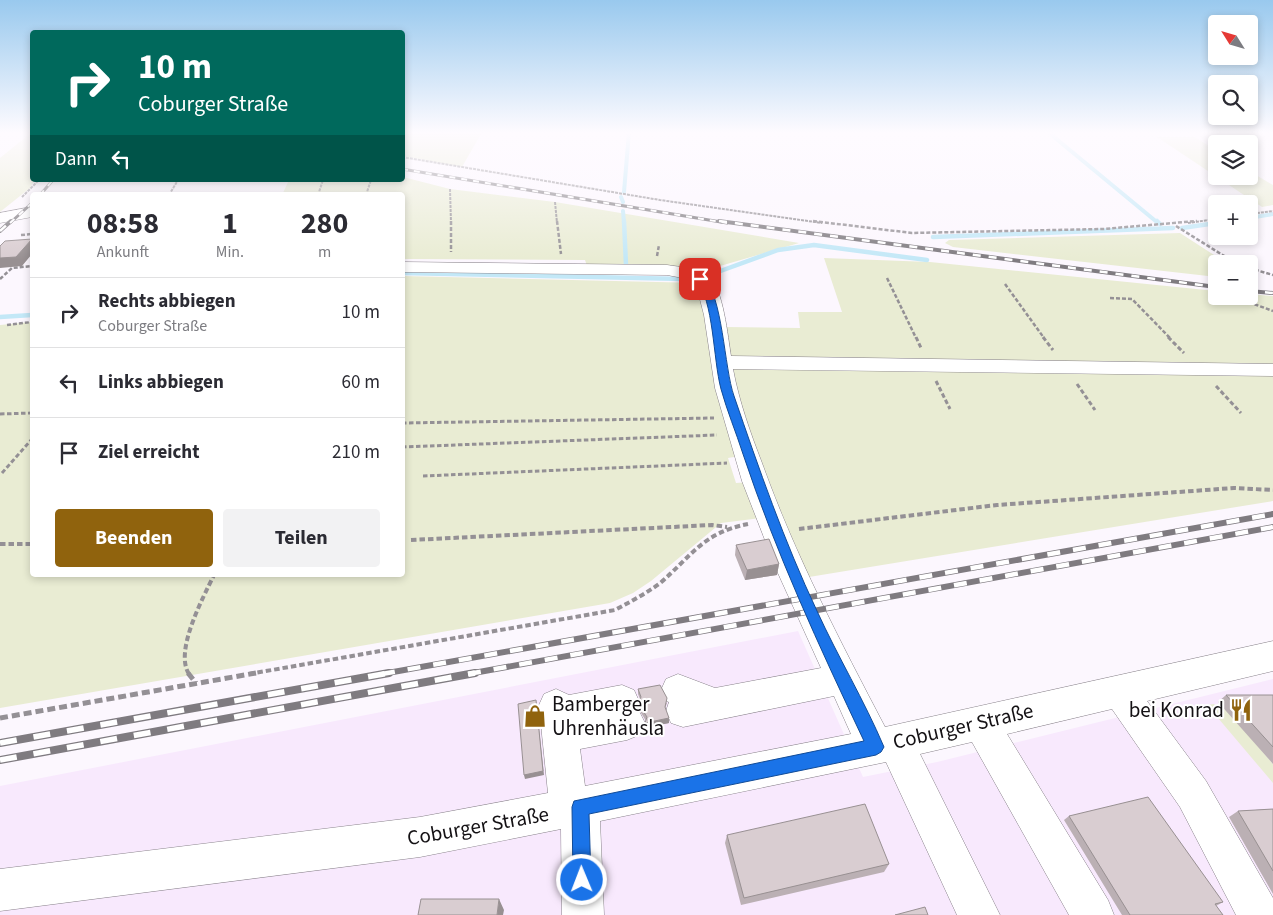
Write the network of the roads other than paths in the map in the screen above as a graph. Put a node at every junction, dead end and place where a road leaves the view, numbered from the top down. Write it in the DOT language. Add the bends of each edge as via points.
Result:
graph roads {
  1 [pos="30,212"];
  2 [pos="0,218"];
  3 [pos="405,267"];
  4 [pos="720,362"];
  5 [pos="1273,370"];
  6 [pos="1272,658"];
  7 [pos="843,679"];
  8 [pos="1119,691"];
  9 [pos="680,701"];
  10 [pos="625,712"];
  11 [pos="980,722"];
  12 [pos="885,744"];
  13 [pos="575,808"];
  14 [pos="0,890"];
  15 [pos="582,915"];
  16 [pos="979,915"];
  17 [pos="1093,915"];
  18 [pos="1258,915"];
  1 -- 2 [label="street"];
  3 -- 4 [label="street" via="666,270 696,276 705,284"];
  4 -- 5 [label="street"];
  4 -- 7 [label="street" via="738,426 774,527"];
  6 -- 8 [label="street, Coburger Straße"];
  7 -- 9 [label="street" via="716,705"];
  7 -- 12 [label="street"];
  8 -- 11 [label="street, Coburger Straße"];
  8 -- 18 [label="street" via="1193,794"];
  10 -- 13 [label="street" via="557,718"];
  11 -- 12 [label="street, Coburger Straße"];
  11 -- 17 [label="street"];
  12 -- 13 [label="street, Coburger Straße"];
  12 -- 16 [label="street"];
  13 -- 14 [label="street, Coburger Straße" via="420,837"];
  13 -- 15 [label="street"];
}
